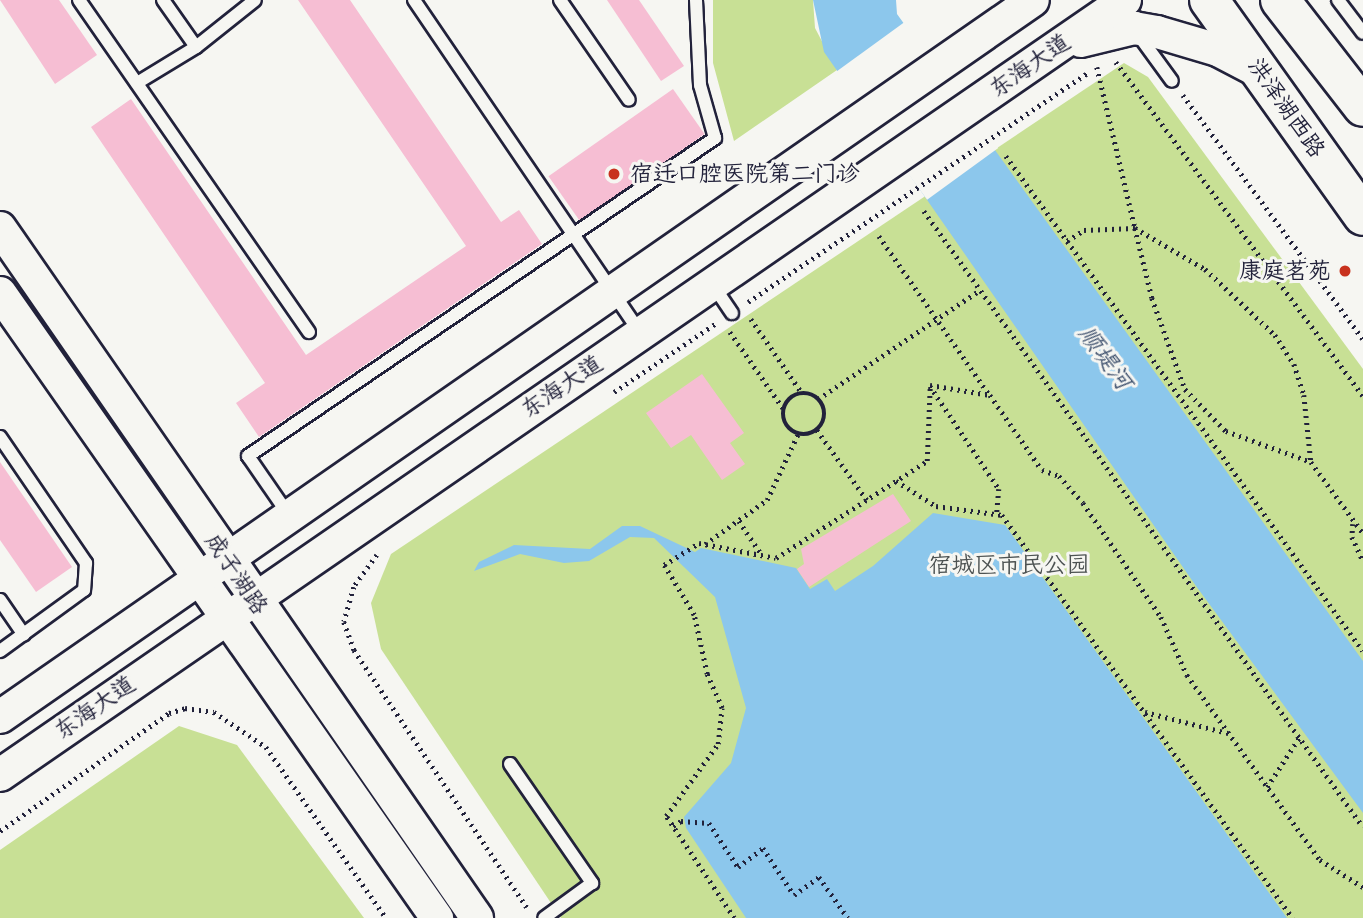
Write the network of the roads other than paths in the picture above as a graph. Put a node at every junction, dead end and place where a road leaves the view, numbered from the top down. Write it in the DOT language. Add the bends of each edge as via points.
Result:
graph roads {
  1 [pos="79,0"];
  2 [pos="163,0"];
  3 [pos="255,0"];
  4 [pos="414,0"];
  5 [pos="560,0"];
  6 [pos="696,0"];
  7 [pos="1209,0"];
  8 [pos="1338,0"];
  9 [pos="1024,6"];
  10 [pos="1288,7"];
  11 [pos="1123,17"];
  12 [pos="1363,33"];
  13 [pos="196,47"];
  14 [pos="1260,72"];
  15 [pos="1172,80"];
  16 [pos="137,83"];
  17 [pos="629,100"];
  18 [pos="1360,103"];
  19 [pos="1304,133"];
  20 [pos="1363,216"];
  21 [pos="0,228"];
  22 [pos="573,235"];
  23 [pos="713,285"];
  24 [pos="611,290"];
  25 [pos="0,293"];
  26 [pos="732,313"];
  27 [pos="309,332"];
  28 [pos="640,334"];
  29 [pos="0,437"];
  30 [pos="288,514"];
  31 [pos="225,558"];
  32 [pos="196,579"];
  33 [pos="252,597"];
  34 [pos="0,600"];
  35 [pos="223,617"];
  36 [pos="24,635"];
  37 [pos="0,651"];
  38 [pos="0,717"];
  39 [pos="510,764"];
  40 [pos="0,775"];
  41 [pos="437,918"];
  42 [pos="477,918"];
  43 [pos="544,918"];
  1 -- 16 [label="lane"];
  2 -- 13 [label="lane"];
  3 -- 13 [label="lane"];
  4 -- 22 [label="lane"];
  5 -- 17 [label="lane"];
  6 -- 22 [label="lane" via="700,85 715,138"];
  7 -- 14 [label="main road, 洪泽湖西路"];
  8 -- 12 [label="lane"];
  9 -- 24 [label="street, 东海大道"];
  10 -- 18 [label="main road"];
  11 -- 14 [label="street" via="1218,50"];
  11 -- 15 [label="lane"];
  11 -- 23 [label="street, 东海大道" via="1053,50"];
  13 -- 16 [label="lane"];
  14 -- 19 [label="main road, 洪泽湖西路"];
  16 -- 27 [label="lane"];
  18 -- 19 [label="main road" via="1337,89 1308,98"];
  19 -- 20 [label="main road, 洪泽湖西路"];
  21 -- 31 [label="street, 成子湖路"];
  22 -- 24 [label="lane"];
  22 -- 30 [label="lane" via="248,456"];
  23 -- 26 [label="lane"];
  23 -- 28 [label="street, 东海大道"];
  24 -- 28 [label="lane"];
  24 -- 30 [label="street, 东海大道"];
  25 -- 32 [label="street, 成子湖路"];
  28 -- 33 [label="street, 东海大道"];
  29 -- 36 [label="lane" via="86,563 84,590"];
  30 -- 31 [label="street, 东海大道"];
  31 -- 32 [label="street, 东海大道"];
  31 -- 33 [label="street, 成子湖路"];
  32 -- 35 [label="street, 成子湖路"];
  32 -- 38 [label="street, 东海大道"];
  33 -- 35 [label="street, 东海大道"];
  33 -- 42 [label="street, 成子湖路"];
  34 -- 36 [label="lane"];
  35 -- 40 [label="street, 东海大道"];
  35 -- 41 [label="street, 成子湖路"];
  36 -- 37 [label="lane"];
  39 -- 43 [label="lane" via="592,883"];
}
